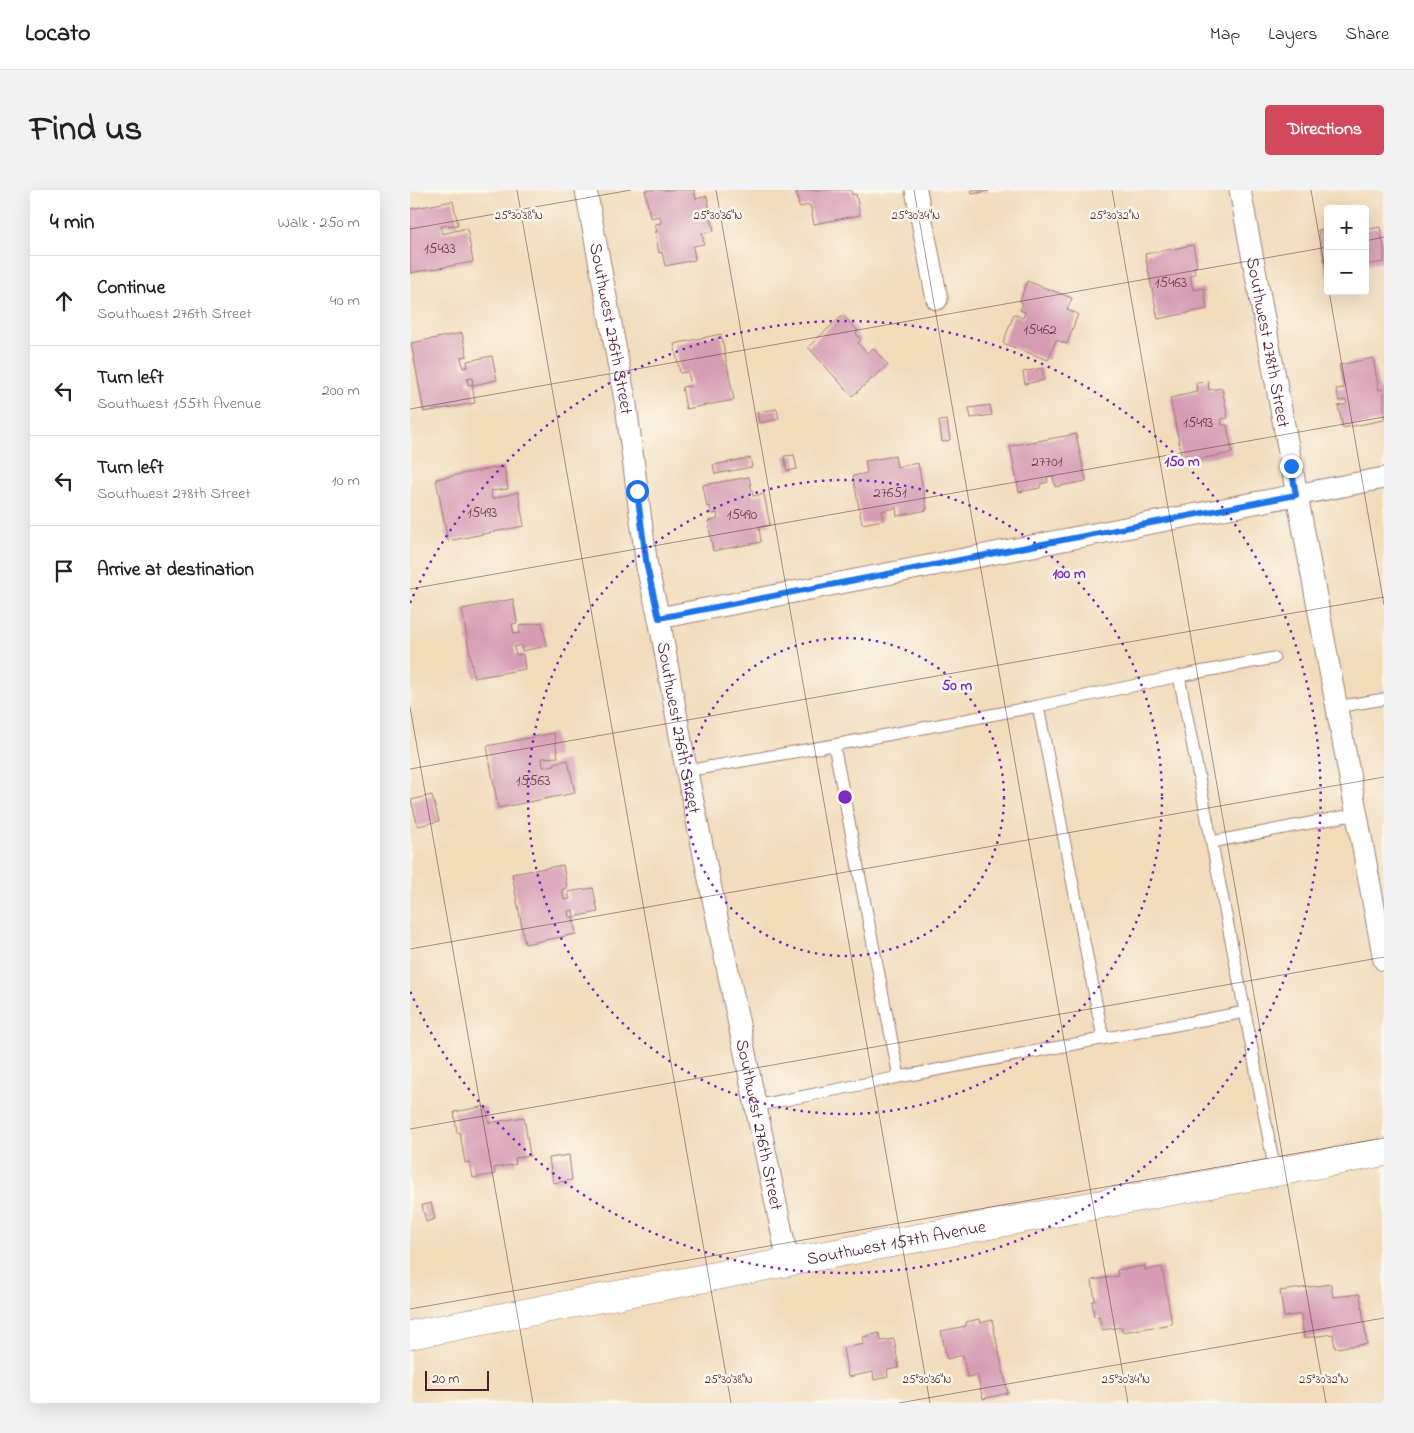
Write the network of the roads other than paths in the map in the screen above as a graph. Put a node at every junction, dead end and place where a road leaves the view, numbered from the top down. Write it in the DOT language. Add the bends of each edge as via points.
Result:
graph roads {
  1 [pos="586,190"];
  2 [pos="916,190"];
  3 [pos="1240,190"];
  4 [pos="937,299"];
  5 [pos="1384,478"];
  6 [pos="1296,495"];
  7 [pos="659,618"];
  8 [pos="1274,658"];
  9 [pos="1179,676"];
  10 [pos="1384,699"];
  11 [pos="1038,706"];
  12 [pos="1336,707"];
  13 [pos="834,745"];
  14 [pos="686,771"];
  15 [pos="1357,814"];
  16 [pos="1212,842"];
  17 [pos="1383,946"];
  18 [pos="1245,1012"];
  19 [pos="1103,1038"];
  20 [pos="899,1077"];
  21 [pos="755,1106"];
  22 [pos="1384,1152"];
  23 [pos="1275,1172"];
  24 [pos="788,1262"];
  25 [pos="410,1335"];
  1 -- 7 [label="street, Southwest 276th Street" via="621,374 647,567"];
  2 -- 4 [label="street"];
  3 -- 6 [label="street, Southwest 278th Street"];
  5 -- 6 [label="street"];
  6 -- 7 [label="street"];
  6 -- 12 [label="street, Southwest 278th Street"];
  7 -- 14 [label="street, Southwest 276th Street"];
  8 -- 9 [label="lane"];
  9 -- 11 [label="lane"];
  9 -- 16 [label="lane"];
  10 -- 12 [label="lane"];
  11 -- 13 [label="lane"];
  11 -- 19 [label="lane"];
  12 -- 15 [label="street, Southwest 278th Street"];
  13 -- 14 [label="lane"];
  13 -- 20 [label="lane"];
  14 -- 21 [label="street, Southwest 276th Street"];
  15 -- 16 [label="lane"];
  15 -- 17 [label="street, Southwest 278th Street"];
  16 -- 18 [label="lane"];
  18 -- 19 [label="lane"];
  18 -- 23 [label="lane"];
  19 -- 20 [label="lane"];
  20 -- 21 [label="lane"];
  21 -- 24 [label="street, Southwest 276th Street"];
  22 -- 23 [label="street, Southwest 157th Avenue"];
  23 -- 24 [label="street, Southwest 157th Avenue"];
  24 -- 25 [label="street, Southwest 157th Avenue"];
}
